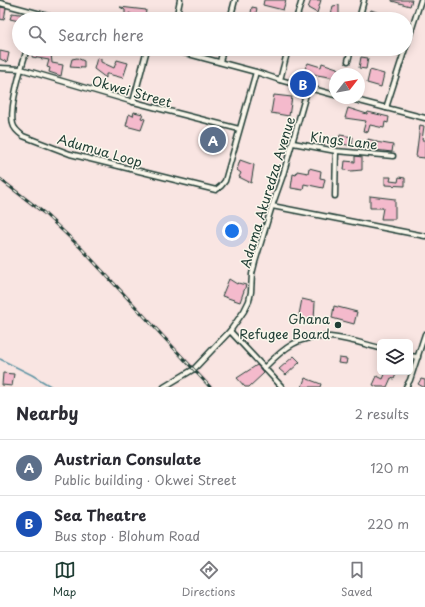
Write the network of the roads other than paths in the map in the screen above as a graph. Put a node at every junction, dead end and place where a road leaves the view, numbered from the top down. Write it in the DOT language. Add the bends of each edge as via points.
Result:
graph roads {
  1 [pos="180,0"];
  2 [pos="235,0"];
  3 [pos="302,0"];
  4 [pos="364,0"];
  5 [pos="421,0"];
  6 [pos="0,3"];
  7 [pos="33,12"];
  8 [pos="177,12"];
  9 [pos="232,12"];
  10 [pos="298,12"];
  11 [pos="361,12"];
  12 [pos="413,26"];
  13 [pos="25,56"];
  14 [pos="145,56"];
  15 [pos="197,56"];
  16 [pos="221,56"];
  17 [pos="286,56"];
  18 [pos="349,56"];
  19 [pos="403,56"];
  20 [pos="348,61"];
  21 [pos="220,62"];
  22 [pos="0,68"];
  23 [pos="21,69"];
  24 [pos="256,72"];
  25 [pos="280,80"];
  26 [pos="308,87"];
  27 [pos="329,93"];
  28 [pos="133,102"];
  29 [pos="365,102"];
  30 [pos="386,108"];
  31 [pos="425,118"];
  32 [pos="239,129"];
  33 [pos="292,143"];
  34 [pos="336,150"];
  35 [pos="393,156"];
  36 [pos="335,196"];
  37 [pos="272,206"];
  38 [pos="425,236"];
  39 [pos="230,331"];
  40 [pos="425,334"];
  41 [pos="423,346"];
  42 [pos="377,347"];
  43 [pos="413,356"];
  44 [pos="418,357"];
  45 [pos="264,368"];
  46 [pos="164,387"];
  47 [pos="282,387"];
  48 [pos="406,387"];
  1 -- 8 [label="street"];
  2 -- 9 [label="street"];
  3 -- 10 [label="street"];
  4 -- 11 [label="street"];
  5 -- 12 [label="street"];
  6 -- 7 [label="street"];
  13 -- 23 [label="street, Adumua Loop"];
  14 -- 28 [label="street"];
  15 -- 21 [label="street"];
  16 -- 21 [label="street"];
  17 -- 25 [label="street"];
  18 -- 20 [label="street"];
  19 -- 30 [label="street"];
  21 -- 24 [label="street"];
  22 -- 23 [label="street, Okwei Street"];
  23 -- 28 [label="street, Okwei Street"];
  23 -- 32 [label="street, Adumua Loop" via="13,106 13,125 23,136 70,154 216,190 225,181"];
  24 -- 25 [label="street"];
  24 -- 32 [label="street"];
  25 -- 26 [label="street"];
  26 -- 27 [label="street"];
  26 -- 33 [label="street, Adama Akuredza Avenue"];
  28 -- 32 [label="street, Okwei Street"];
  29 -- 30 [label="street"];
  30 -- 31 [label="street"];
  33 -- 34 [label="street, Kings Lane"];
  33 -- 37 [label="street, Adama Akuredza Avenue"];
  34 -- 35 [label="street, Kings Lane"];
  34 -- 36 [label="street"];
  37 -- 38 [label="street"];
  37 -- 39 [label="street, Adama Akuredza Avenue" via="252,274 249,301"];
  39 -- 45 [label="street"];
  39 -- 46 [label="street, Adama Akuredza Avenue" via="194,369"];
  40 -- 41 [label="street"];
  41 -- 44 [label="street"];
  42 -- 45 [label="street" via="333,337 306,338 293,344"];
  43 -- 44 [label="street"];
  44 -- 48 [label="street"];
  45 -- 47 [label="street"];
}
